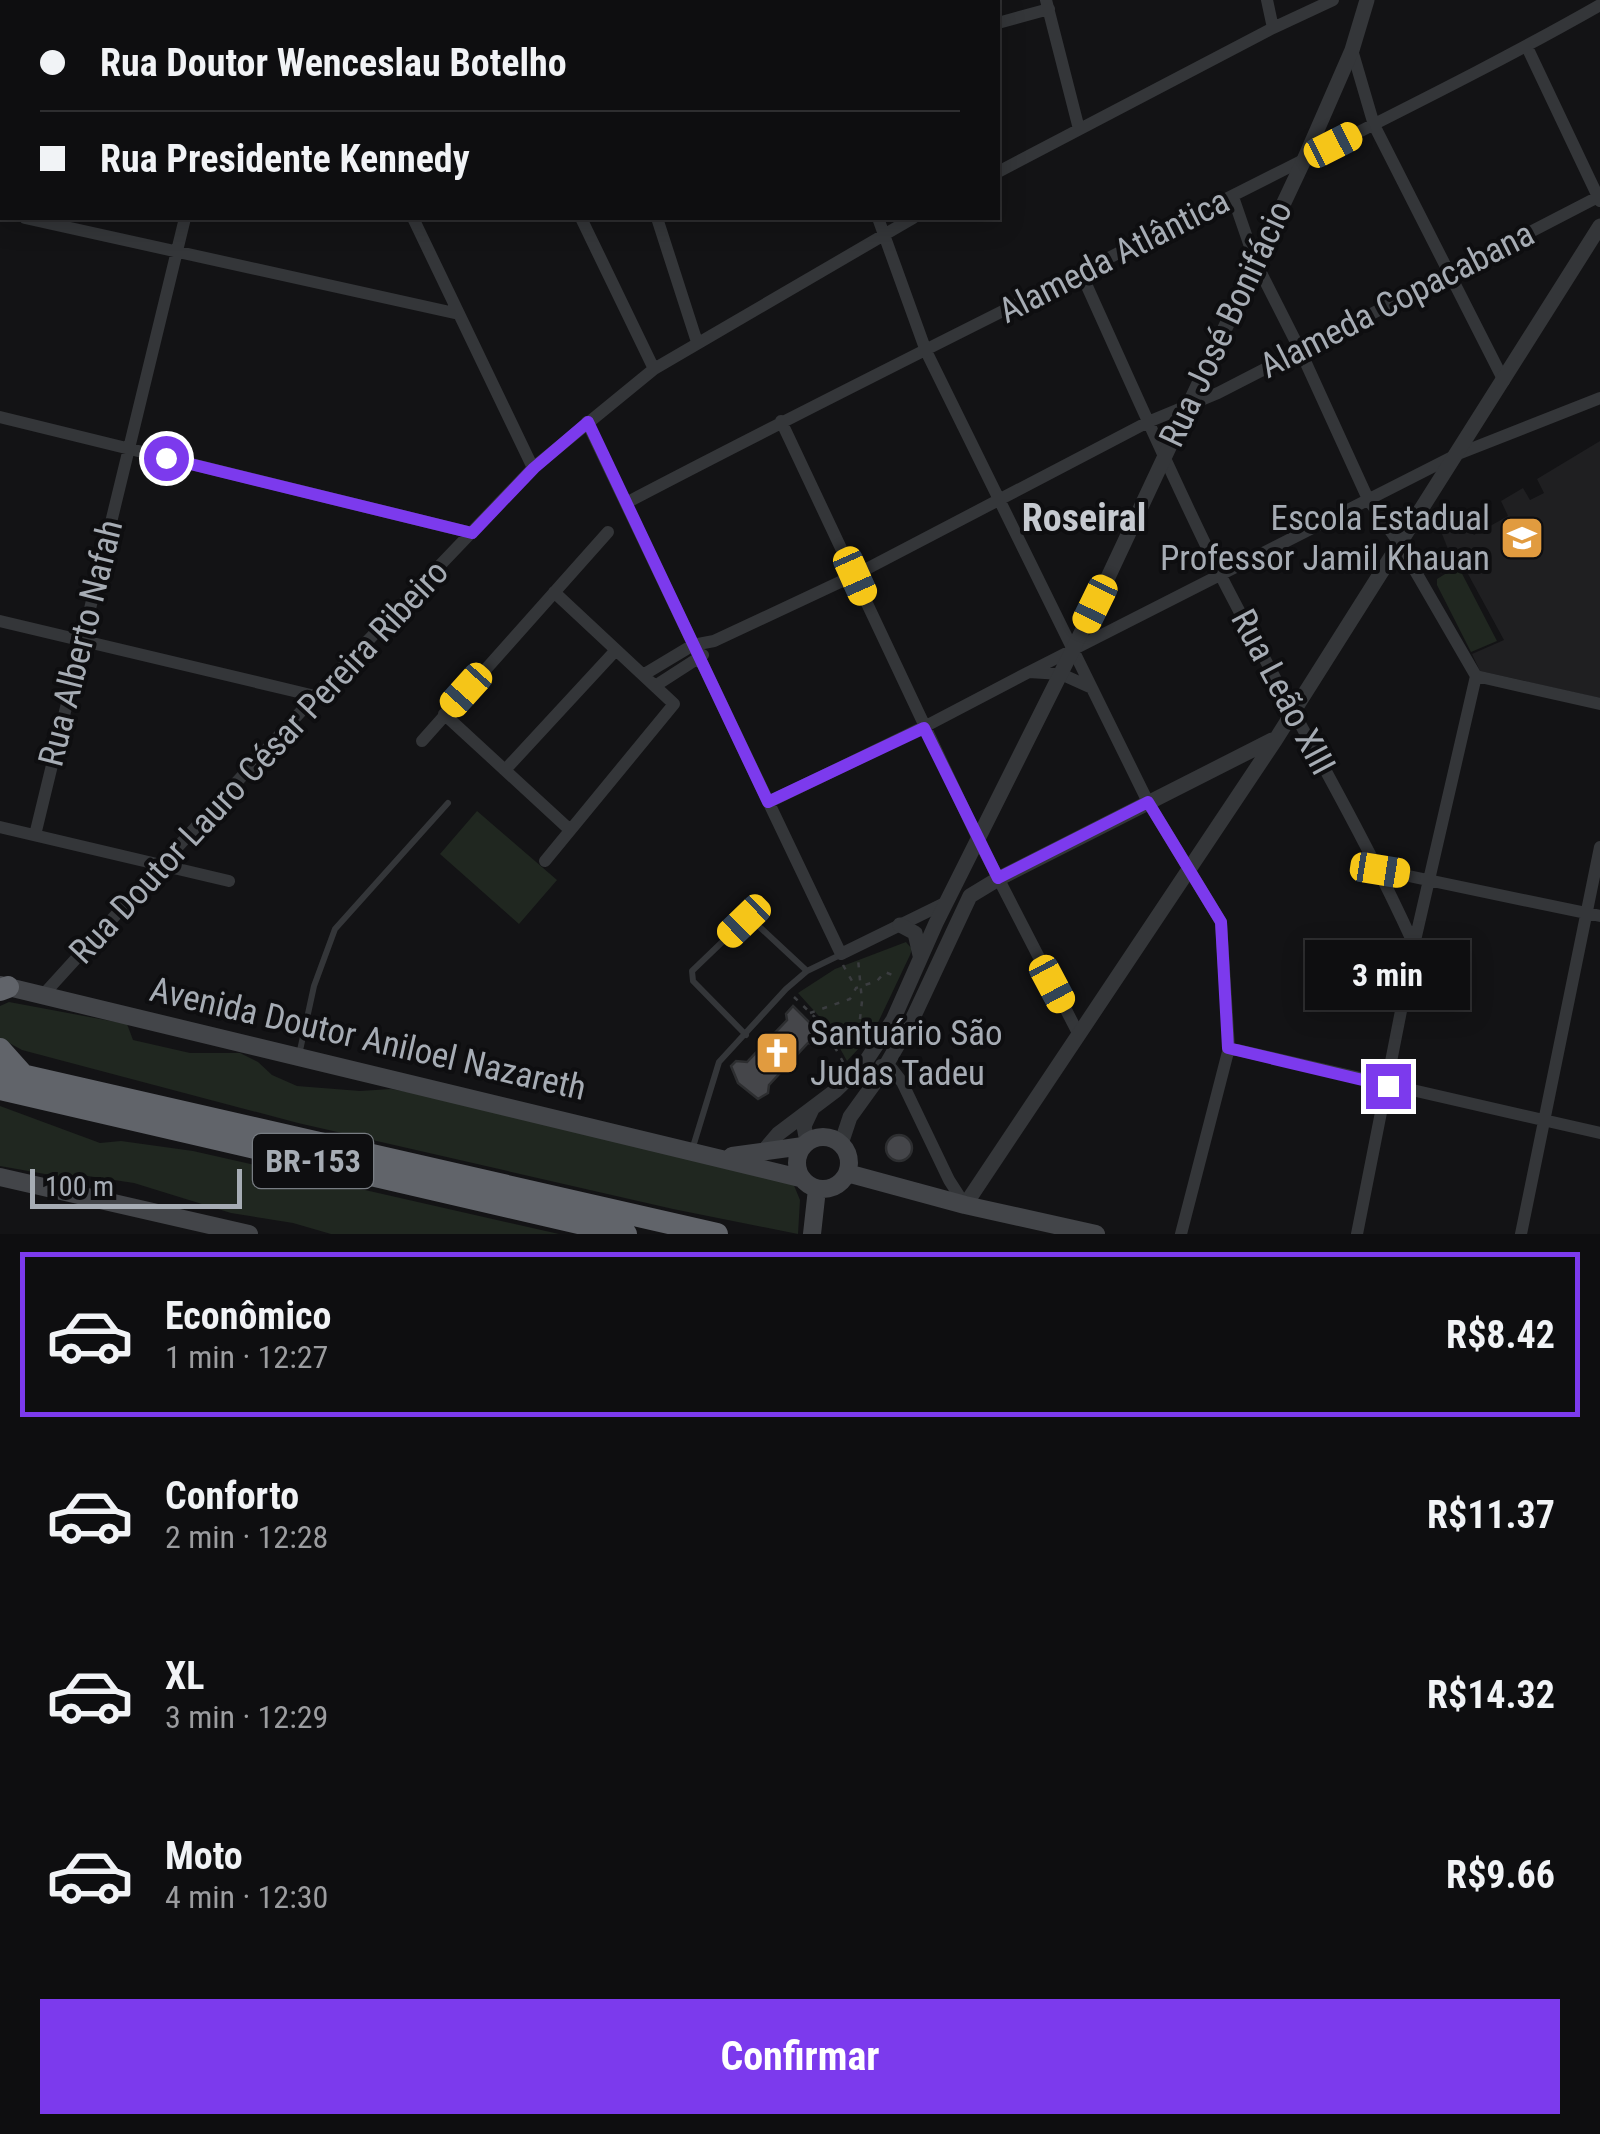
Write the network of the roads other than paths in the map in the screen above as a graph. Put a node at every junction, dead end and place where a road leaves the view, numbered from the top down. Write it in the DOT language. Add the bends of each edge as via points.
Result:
graph roads {
  1 [pos="1267,0"];
  2 [pos="1333,0"];
  3 [pos="1367,0"];
  4 [pos="1048,4"];
  5 [pos="1600,5"];
  6 [pos="1000,22"];
  7 [pos="1274,28"];
  8 [pos="1527,47"];
  9 [pos="1352,50"];
  10 [pos="1374,124"];
  11 [pos="1078,128"];
  12 [pos="1304,160"];
  13 [pos="1000,171"];
  14 [pos="1233,198"];
  15 [pos="1598,200"];
  16 [pos="34,220"];
  17 [pos="185,220"];
  18 [pos="414,220"];
  19 [pos="582,220"];
  20 [pos="657,220"];
  21 [pos="878,220"];
  22 [pos="909,220"];
  23 [pos="1600,226"];
  24 [pos="882,234"];
  25 [pos="177,251"];
  26 [pos="1255,261"];
  27 [pos="1081,273"];
  28 [pos="1449,276"];
  29 [pos="459,314"];
  30 [pos="697,342"];
  31 [pos="1300,350"];
  32 [pos="926,351"];
  33 [pos="654,370"];
  34 [pos="1504,381"];
  35 [pos="1600,398"];
  36 [pos="1190,402"];
  37 [pos="0,418"];
  38 [pos="588,422"];
  39 [pos="781,422"];
  40 [pos="1148,422"];
  41 [pos="128,449"];
  42 [pos="1458,454"];
  43 [pos="1163,458"];
  44 [pos="534,468"];
  45 [pos="1368,499"];
  46 [pos="1001,500"];
  47 [pos="626,502"];
  48 [pos="608,532"];
  49 [pos="472,533"];
  50 [pos="1399,543"];
  51 [pos="855,576"];
  52 [pos="1222,576"];
  53 [pos="554,592"];
  54 [pos="0,621"];
  55 [pos="82,640"];
  56 [pos="714,641"];
  57 [pos="693,645"];
  58 [pos="1074,649"];
  59 [pos="616,650"];
  60 [pos="699,659"];
  61 [pos="1029,672"];
  62 [pos="1061,674"];
  63 [pos="643,675"];
  64 [pos="1476,676"];
  65 [pos="655,686"];
  66 [pos="1093,688"];
  67 [pos="315,696"];
  68 [pos="1600,704"];
  69 [pos="1292,712"];
  70 [pos="444,714"];
  71 [pos="924,728"];
  72 [pos="1276,738"];
  73 [pos="422,741"];
  74 [pos="505,770"];
  75 [pos="448,802"];
  76 [pos="768,802"];
  77 [pos="1148,802"];
  78 [pos="0,826"];
  79 [pos="570,830"];
  80 [pos="35,834"];
  81 [pos="979,841"];
  82 [pos="1600,846"];
  83 [pos="544,860"];
  84 [pos="162,864"];
  85 [pos="1380,870"];
  86 [pos="1188,871"];
  87 [pos="998,878"];
  88 [pos="1430,878"];
  89 [pos="229,881"];
  90 [pos="948,902"];
  91 [pos="1593,914"];
  92 [pos="900,925"];
  93 [pos="1414,945"];
  94 [pos="842,959"];
  95 [pos="920,960"];
  96 [pos="807,971"];
  97 [pos="2,988"];
  98 [pos="43,995"];
  99 [pos="746,1034"];
  100 [pos="1078,1035"];
  101 [pos="1228,1048"];
  102 [pos="0,1049"];
  103 [pos="299,1056"];
  104 [pos="861,1059"];
  105 [pos="886,1066"];
  106 [pos="0,1070"];
  107 [pos="25,1078"];
  108 [pos="1388,1086"];
  109 [pos="0,1088"];
  110 [pos="812,1109"];
  111 [pos="1544,1122"];
  112 [pos="1600,1133"];
  113 [pos="805,1144"];
  114 [pos="840,1144"];
  115 [pos="692,1150"];
  116 [pos="761,1154"];
  117 [pos="721,1157"];
  118 [pos="847,1173"];
  119 [pos="0,1177"];
  120 [pos="800,1178"];
  121 [pos="817,1189"];
  122 [pos="965,1205"];
  123 [pos="238,1233"];
  124 [pos="626,1234"];
  125 [pos="717,1234"];
  126 [pos="812,1234"];
  127 [pos="1096,1234"];
  128 [pos="1182,1234"];
  129 [pos="1357,1234"];
  130 [pos="1521,1234"];
  1 -- 7 [label="street"];
  2 -- 7 [label="street"];
  3 -- 9 [label="street, Rua José Bonifácio"];
  4 -- 6 [label="street"];
  4 -- 11 [label="street"];
  5 -- 8 [label="street, Alameda Atlântica"];
  7 -- 11 [label="street"];
  8 -- 10 [label="street, Alameda Atlântica"];
  8 -- 15 [label="street"];
  9 -- 10 [label="street"];
  9 -- 12 [label="street, Rua José Bonifácio"];
  10 -- 12 [label="street, Alameda Atlântica"];
  10 -- 28 [label="street"];
  11 -- 13 [label="street"];
  12 -- 14 [label="street, Alameda Atlântica"];
  12 -- 26 [label="street, Rua José Bonifácio"];
  14 -- 26 [label="street"];
  14 -- 27 [label="street, Alameda Atlântica"];
  15 -- 28 [label="street, Alameda Copacabana"];
  16 -- 25 [label="street"];
  17 -- 25 [label="street, Rua Alberto Nafah"];
  18 -- 29 [label="street"];
  19 -- 33 [label="street"];
  20 -- 30 [label="street"];
  21 -- 24 [label="street"];
  22 -- 24 [label="street, Rua Doutor Lauro César Pereira Ribeiro"];
  23 -- 34 [label="street"];
  24 -- 30 [label="street, Rua Doutor Lauro César Pereira Ribeiro"];
  24 -- 32 [label="street"];
  25 -- 29 [label="street"];
  25 -- 41 [label="street, Rua Alberto Nafah"];
  26 -- 31 [label="street"];
  26 -- 36 [label="street, Rua José Bonifácio"];
  27 -- 32 [label="street, Alameda Atlântica"];
  27 -- 40 [label="street, Rua Leão XIII"];
  28 -- 31 [label="street, Alameda Copacabana"];
  28 -- 34 [label="street"];
  29 -- 44 [label="street"];
  30 -- 33 [label="street, Rua Doutor Lauro César Pereira Ribeiro"];
  31 -- 36 [label="street, Alameda Copacabana"];
  31 -- 45 [label="street"];
  32 -- 39 [label="street, Alameda Atlântica"];
  32 -- 46 [label="street"];
  33 -- 38 [label="street, Rua Doutor Lauro César Pereira Ribeiro"];
  34 -- 42 [label="street"];
  35 -- 42 [label="street"];
  36 -- 40 [label="street, Alameda Copacabana"];
  36 -- 43 [label="street, Rua José Bonifácio"];
  37 -- 41 [label="street"];
  38 -- 44 [label="street, Rua Doutor Lauro César Pereira Ribeiro"];
  38 -- 47 [label="street"];
  39 -- 47 [label="street, Alameda Atlântica"];
  39 -- 51 [label="street"];
  40 -- 43 [label="street, Rua Leão XIII"];
  40 -- 46 [label="street, Alameda Copacabana"];
  41 -- 49 [label="street"];
  41 -- 55 [label="street, Rua Alberto Nafah"];
  42 -- 45 [label="street"];
  42 -- 50 [label="street"];
  43 -- 52 [label="street, Rua Leão XIII"];
  43 -- 58 [label="street, Rua José Bonifácio"];
  44 -- 49 [label="street, Rua Doutor Lauro César Pereira Ribeiro"];
  45 -- 50 [label="street"];
  45 -- 52 [label="street"];
  46 -- 51 [label="street, Alameda Copacabana"];
  46 -- 58 [label="street"];
  47 -- 57 [label="street"];
  48 -- 53 [label="street"];
  49 -- 67 [label="street, Rua Doutor Lauro César Pereira Ribeiro"];
  50 -- 64 [label="street"];
  50 -- 69 [label="street"];
  51 -- 56 [label="street, Alameda Copacabana"];
  51 -- 71 [label="street"];
  52 -- 58 [label="street"];
  52 -- 69 [label="street, Rua Leão XIII"];
  53 -- 59 [label="street"];
  53 -- 70 [label="street"];
  54 -- 55 [label="street"];
  55 -- 67 [label="street"];
  55 -- 80 [label="street, Rua Alberto Nafah"];
  56 -- 57 [label="street, Alameda Copacabana"];
  56 -- 60 [label="street, Alameda Copacabana"];
  57 -- 60 [label="street"];
  57 -- 63 [label="street"];
  58 -- 61 [label="street"];
  58 -- 62 [label="street, Rua José Bonifácio"];
  58 -- 66 [label="street"];
  59 -- 63 [label="street"];
  59 -- 74 [label="street"];
  60 -- 65 [label="street, Alameda Copacabana"];
  60 -- 76 [label="street"];
  61 -- 62 [label="street"];
  61 -- 71 [label="street"];
  62 -- 66 [label="street"];
  62 -- 81 [label="street, Rua José Bonifácio"];
  63 -- 65 [label="street"];
  64 -- 68 [label="street"];
  64 -- 88 [label="street"];
  65 -- 79 [label="street" via="674,704"];
  66 -- 77 [label="street"];
  67 -- 84 [label="street, Rua Doutor Lauro César Pereira Ribeiro"];
  69 -- 72 [label="street"];
  69 -- 85 [label="street, Rua Leão XIII"];
  70 -- 73 [label="street"];
  70 -- 74 [label="street"];
  71 -- 76 [label="street"];
  71 -- 81 [label="street"];
  72 -- 77 [label="street"];
  72 -- 86 [label="street"];
  74 -- 79 [label="street"];
  75 -- 103 [label="lane" via="335,929"];
  76 -- 94 [label="street"];
  77 -- 86 [label="street"];
  77 -- 87 [label="street"];
  78 -- 80 [label="street"];
  79 -- 83 [label="street"];
  80 -- 84 [label="street"];
  81 -- 87 [label="street"];
  81 -- 90 [label="street, Rua José Bonifácio"];
  82 -- 91 [label="street"];
  84 -- 89 [label="street"];
  84 -- 98 [label="street, Rua Doutor Lauro César Pereira Ribeiro"];
  85 -- 88 [label="street"];
  85 -- 93 [label="street, Rua Leão XIII"];
  86 -- 100 [label="street"];
  86 -- 101 [label="street" via="1221,922"];
  87 -- 100 [label="street"];
  87 -- 105 [label="street" via="970,896"];
  88 -- 91 [label="street"];
  88 -- 93 [label="street"];
  90 -- 92 [label="street"];
  90 -- 95 [label="street, Rua José Bonifácio"];
  91 -- 111 [label="street"];
  92 -- 94 [label="street"];
  92 -- 95 [label="street" via="916,933"];
  93 -- 108 [label="street"];
  94 -- 96 [label="lane"];
  95 -- 104 [label="street, Rua José Bonifácio" via="893,1020"];
  96 -- 99 [label="lane"];
  96 -- 99 [label="lane" via="751,919 692,971 693,981"];
  97 -- 98 [label="main road, Avenida Doutor Aniloel Nazareth"];
  98 -- 103 [label="main road, Avenida Doutor Aniloel Nazareth"];
  99 -- 115 [label="lane" via="719,1062"];
  100 -- 122 [label="street"];
  101 -- 108 [label="street"];
  101 -- 128 [label="street"];
  102 -- 107 [label="highway"];
  103 -- 115 [label="main road, Avenida Doutor Aniloel Nazareth"];
  104 -- 105 [label="street"];
  104 -- 110 [label="street, Rua José Bonifácio"];
  105 -- 114 [label="street" via="850,1117"];
  105 -- 122 [label="street" via="902,1082"];
  106 -- 107 [label="highway, BR-153"];
  107 -- 125 [label="highway, BR-153"];
  108 -- 111 [label="street"];
  108 -- 129 [label="street"];
  109 -- 124 [label="highway, BR-153"];
  110 -- 113 [label="street"];
  110 -- 116 [label="street, Rua José Bonifácio"];
  111 -- 112 [label="street"];
  111 -- 130 [label="street"];
  113 -- 114 [label="main road" via="824,1137"];
  113 -- 116 [label="main road, Avenida Doutor Aniloel Nazareth"];
  113 -- 120 [label="main road" via="796,1161"];
  114 -- 118 [label="main road" via="849,1158"];
  115 -- 117 [label="main road, Avenida Doutor Aniloel Nazareth"];
  116 -- 117 [label="main road, Avenida Doutor Aniloel Nazareth"];
  117 -- 120 [label="main road, Avenida Doutor Aniloel Nazareth"];
  118 -- 121 [label="main road" via="834,1187"];
  118 -- 122 [label="main road"];
  119 -- 123 [label="main road"];
  120 -- 121 [label="main road"];
  121 -- 126 [label="main road"];
  122 -- 127 [label="main road"];
}
